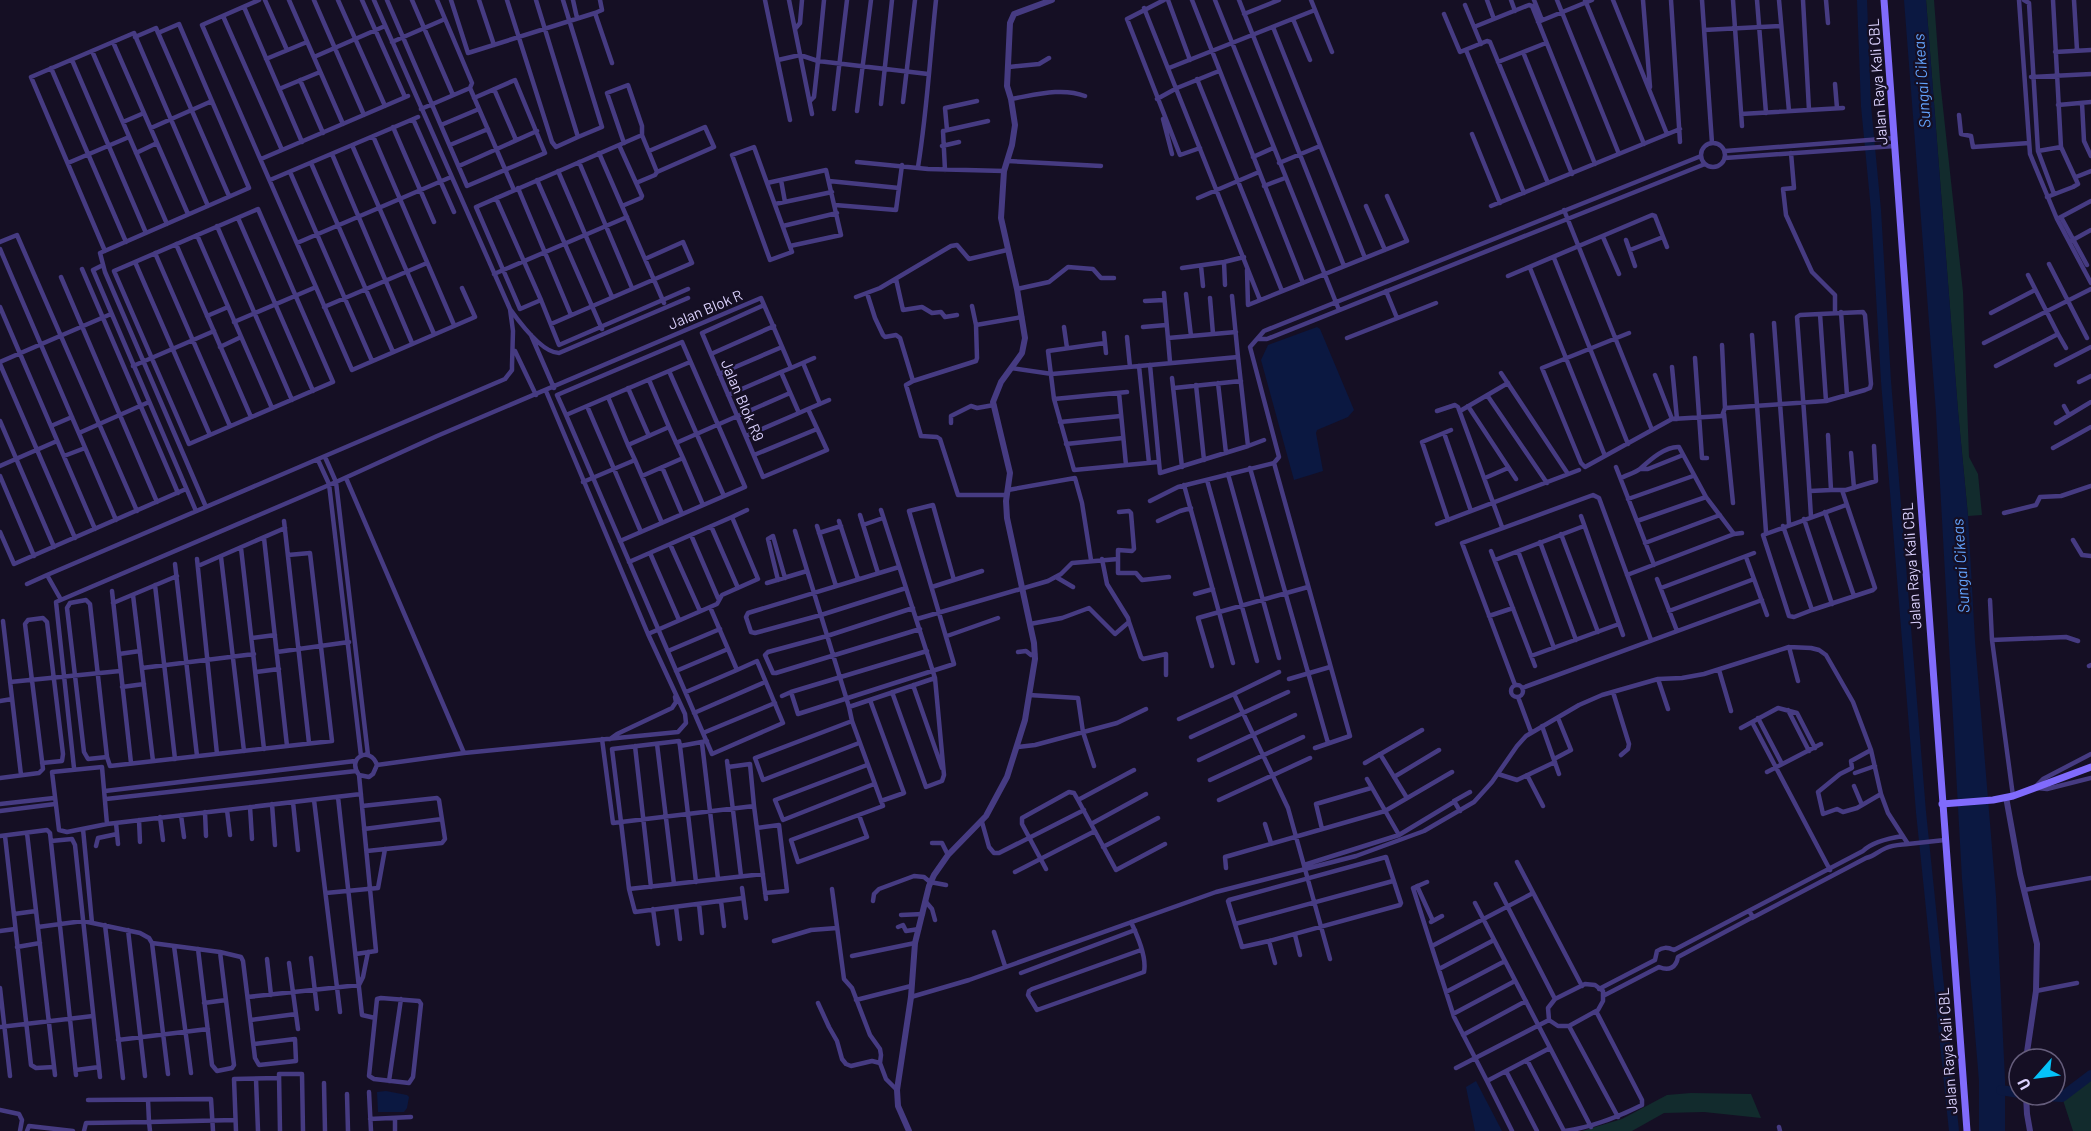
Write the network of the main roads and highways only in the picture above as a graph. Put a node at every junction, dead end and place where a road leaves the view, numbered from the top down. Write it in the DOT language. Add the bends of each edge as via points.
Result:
graph roads {
  1 [pos="1884,0"];
  2 [pos="2091,767"];
  3 [pos="1942,804"];
  4 [pos="1967,1131"];
  1 -- 3 [label="main road, Jalan Raya Kali CBL"];
  2 -- 3 [label="main road" via="2009,797"];
  3 -- 4 [label="main road, Jalan Raya Kali CBL"];
}
